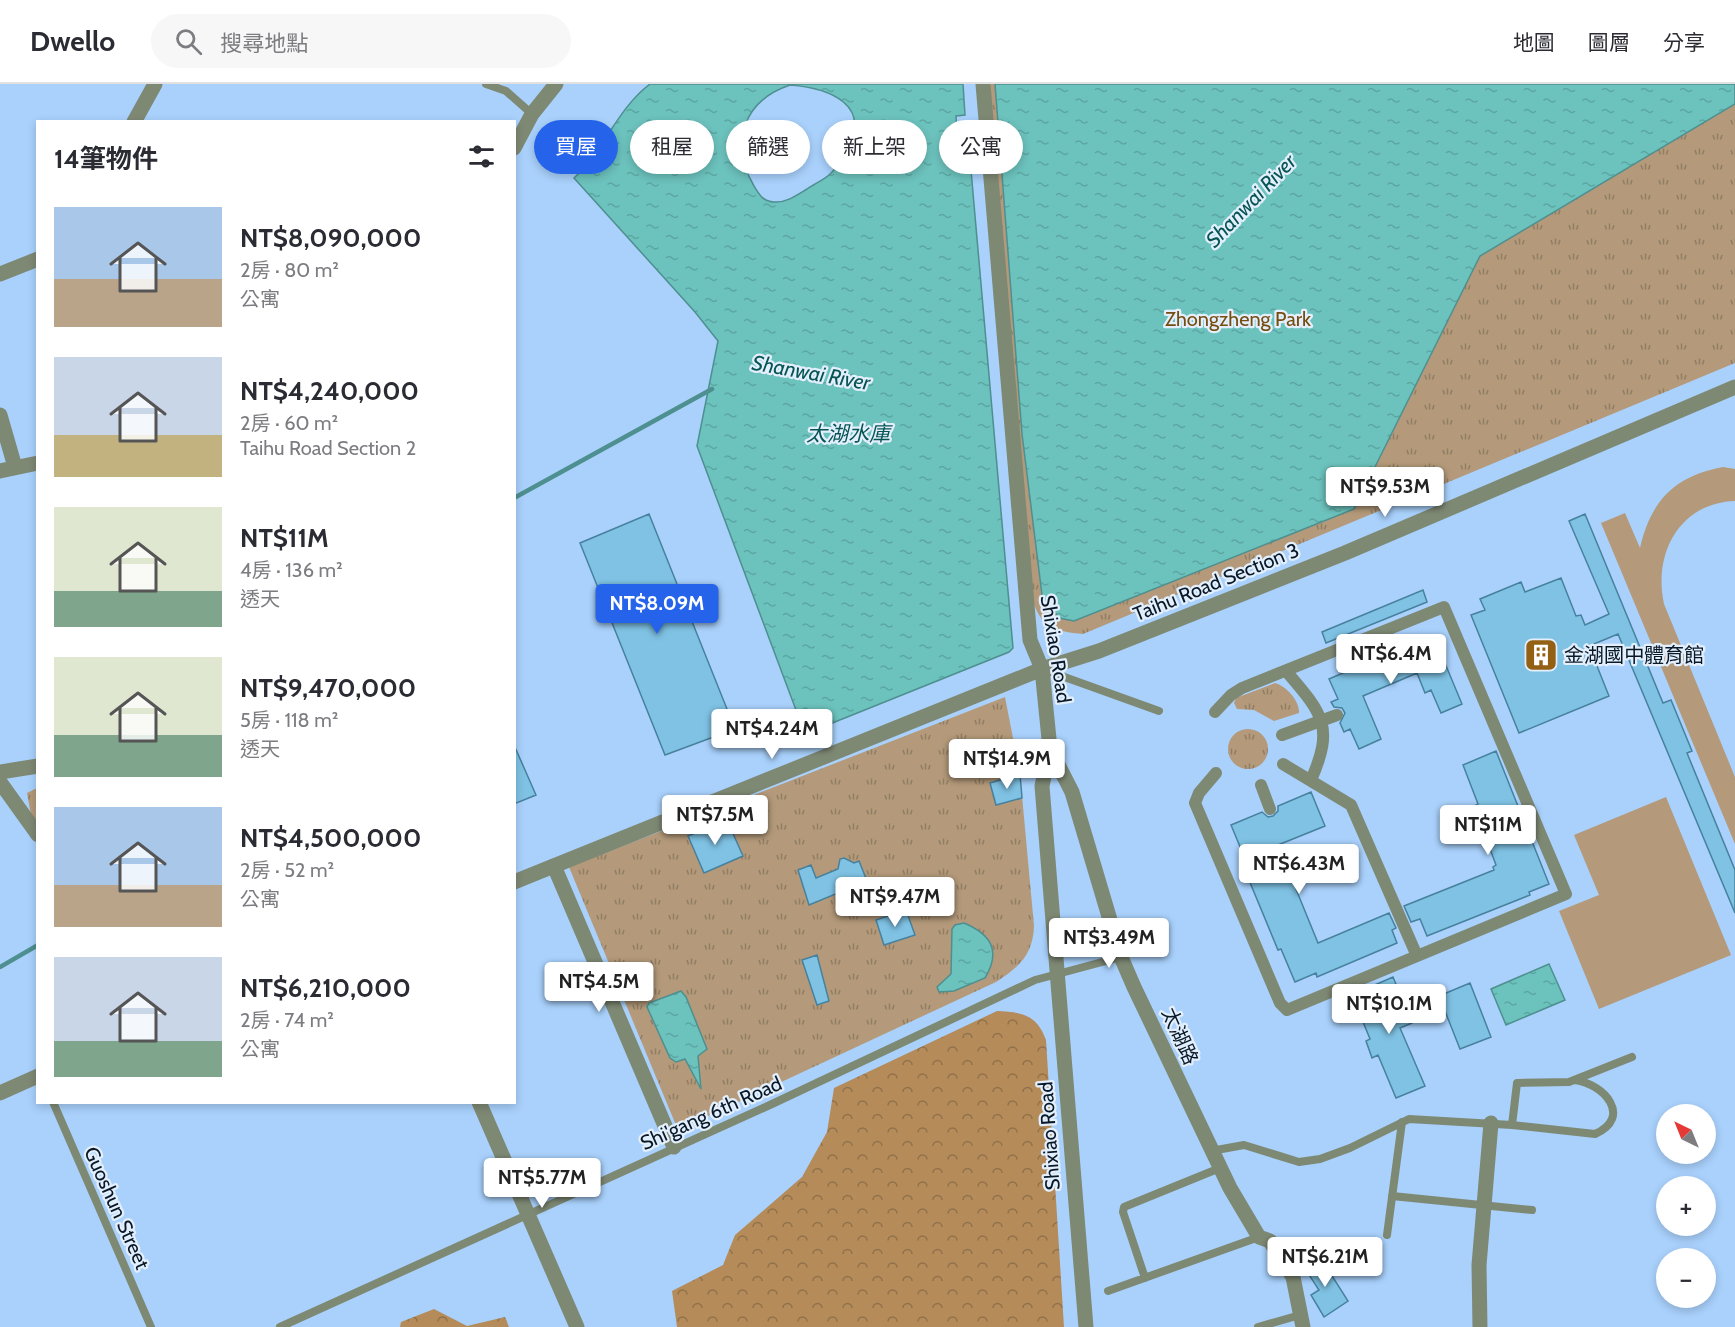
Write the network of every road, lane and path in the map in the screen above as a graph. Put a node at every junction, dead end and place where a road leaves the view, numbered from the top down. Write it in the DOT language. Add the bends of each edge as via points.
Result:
graph roads {
  1 [pos="155,84"];
  2 [pos="486,84"];
  3 [pos="556,84"];
  4 [pos="983,84"];
  5 [pos="532,114"];
  6 [pos="135,120"];
  7 [pos="516,144"];
  8 [pos="36,260"];
  9 [pos="0,274"];
  10 [pos="1735,387"];
  11 [pos="0,415"];
  12 [pos="36,463"];
  13 [pos="7,469"];
  14 [pos="1042,669"];
  15 [pos="1286,671"];
  16 [pos="1159,711"];
  17 [pos="1215,712"];
  18 [pos="1337,715"];
  19 [pos="1321,721"];
  20 [pos="1282,735"];
  21 [pos="1050,749"];
  22 [pos="1282,764"];
  23 [pos="36,766"];
  24 [pos="0,772"];
  25 [pos="1216,773"];
  26 [pos="1311,780"];
  27 [pos="0,782"];
  28 [pos="1261,785"];
  29 [pos="1270,809"];
  30 [pos="36,832"];
  31 [pos="555,866"];
  32 [pos="516,881"];
  33 [pos="1417,956"];
  34 [pos="1122,957"];
  35 [pos="1057,975"];
  36 [pos="1632,1057"];
  37 [pos="36,1077"];
  38 [pos="1574,1080"];
  39 [pos="0,1093"];
  40 [pos="54,1104"];
  41 [pos="480,1104"];
  42 [pos="1402,1122"];
  43 [pos="1491,1122"];
  44 [pos="1512,1125"];
  45 [pos="674,1148"];
  46 [pos="1211,1151"];
  47 [pos="1220,1168"];
  48 [pos="1392,1196"];
  49 [pos="1484,1205"];
  50 [pos="1532,1210"];
  51 [pos="526,1214"];
  52 [pos="1387,1235"];
  53 [pos="1259,1237"];
  54 [pos="1145,1278"];
  55 [pos="1108,1291"];
  56 [pos="1302,1321"];
  57 [pos="151,1327"];
  58 [pos="280,1327"];
  59 [pos="577,1327"];
  60 [pos="1086,1327"];
  61 [pos="1258,1327"];
  62 [pos="1480,1327"];
  1 -- 6 [label="street"];
  2 -- 5 [label="lane" via="506,91"];
  3 -- 5 [label="street"];
  4 -- 14 [label="street, Shixiao Road" via="1030,640"];
  5 -- 7 [label="street"];
  8 -- 9 [label="street"];
  10 -- 14 [label="street, Taihu Road Section 3" via="1345,553 1099,651"];
  11 -- 13 [label="street"];
  12 -- 13 [label="street"];
  14 -- 16 [label="lane"];
  14 -- 21 [label="street, Shixiao Road"];
  14 -- 31 [label="street, Taihu Road Section 3"];
  15 -- 17 [label="street" via="1231,695"];
  15 -- 19 [label="street" via="1315,705"];
  15 -- 33 [label="street" via="1444,607 1566,894"];
  18 -- 19 [label="street"];
  19 -- 20 [label="street"];
  19 -- 26 [label="street" via="1325,740"];
  21 -- 34 [label="street, 太湖路" via="1072,792"];
  21 -- 35 [label="street, Shixiao Road" via="1042,786"];
  22 -- 26 [label="street"];
  23 -- 24 [label="street"];
  25 -- 33 [label="street" via="1195,803 1280,1003 1287,1010"];
  26 -- 33 [label="street" via="1351,805"];
  27 -- 30 [label="street"];
  28 -- 29 [label="street"];
  31 -- 32 [label="street, Taihu Road Section 3"];
  31 -- 45 [label="street"];
  34 -- 35 [label="lane, Shi'gang 6th Road"];
  34 -- 46 [label="street, 太湖路"];
  35 -- 45 [label="lane, Shi'gang 6th Road" via="1006,993"];
  35 -- 60 [label="street, Shixiao Road"];
  36 -- 38 [label="lane"];
  37 -- 39 [label="street"];
  38 -- 44 [label="lane" via="1517,1083"];
  38 -- 44 [label="lane" via="1588,1082 1609,1100 1612,1121 1605,1130 1595,1134"];
  40 -- 57 [label="lane, Guoshun Street"];
  41 -- 51 [label="street"];
  42 -- 43 [label="lane"];
  42 -- 46 [label="lane" via="1320,1159 1299,1162 1244,1145"];
  42 -- 48 [label="lane"];
  43 -- 44 [label="lane"];
  43 -- 49 [label="street"];
  45 -- 51 [label="lane, Shi'gang 6th Road"];
  46 -- 47 [label="street, 太湖路"];
  47 -- 53 [label="street, 太湖路"];
  47 -- 54 [label="lane" via="1124,1207"];
  48 -- 49 [label="lane"];
  48 -- 52 [label="lane"];
  49 -- 50 [label="lane"];
  49 -- 62 [label="street" via="1479,1265"];
  51 -- 58 [label="lane, Shi'gang 6th Road"];
  51 -- 59 [label="street"];
  53 -- 54 [label="lane"];
  53 -- 56 [label="street, 太湖路" via="1270,1241 1293,1276"];
  54 -- 55 [label="lane"];
  56 -- 61 [label="lane"];
}
